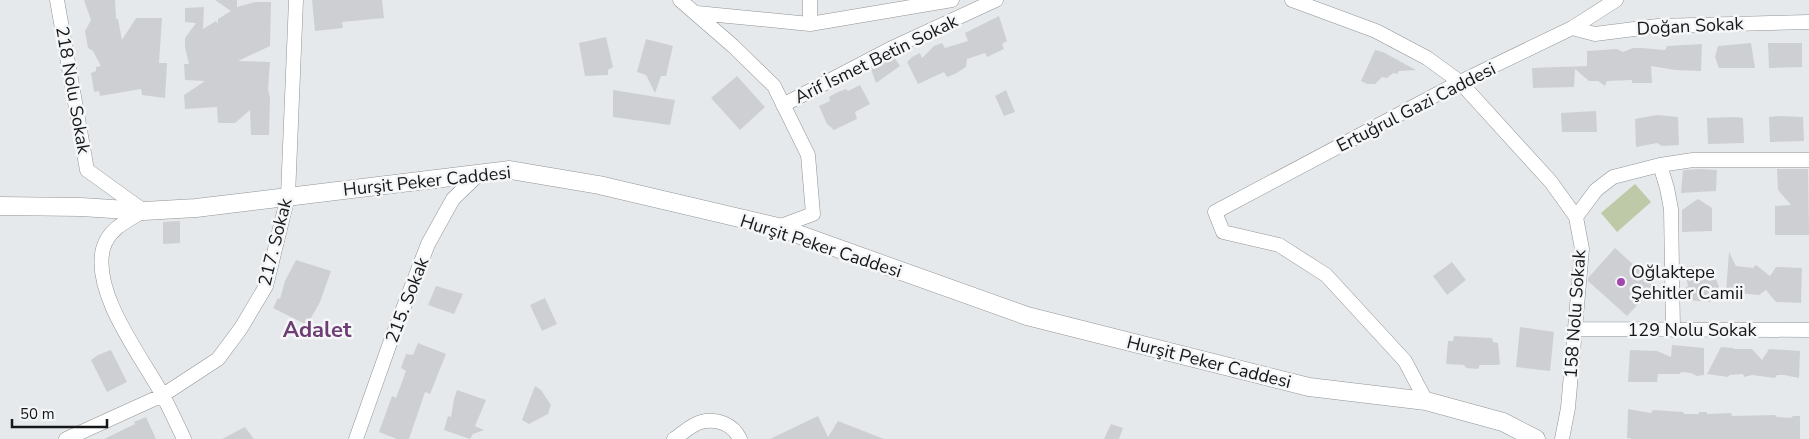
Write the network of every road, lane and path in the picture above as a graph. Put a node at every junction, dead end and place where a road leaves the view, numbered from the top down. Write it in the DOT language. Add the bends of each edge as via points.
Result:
graph roads {
  1 [pos="56,0"];
  2 [pos="296,0"];
  3 [pos="680,0"];
  4 [pos="810,0"];
  5 [pos="952,0"];
  6 [pos="996,0"];
  7 [pos="1292,0"];
  8 [pos="1616,0"];
  9 [pos="697,13"];
  10 [pos="1809,22"];
  11 [pos="810,24"];
  12 [pos="1572,28"];
  13 [pos="1460,82"];
  14 [pos="783,105"];
  15 [pos="1809,160"];
  16 [pos="1660,165"];
  17 [pos="480,173"];
  18 [pos="288,196"];
  19 [pos="0,206"];
  20 [pos="144,211"];
  21 [pos="1576,217"];
  22 [pos="778,227"];
  23 [pos="1576,329"];
  24 [pos="1673,330"];
  25 [pos="1809,330"];
  26 [pos="163,395"];
  27 [pos="1426,401"];
  28 [pos="66,439"];
  29 [pos="184,439"];
  30 [pos="356,439"];
  31 [pos="674,439"];
  32 [pos="740,439"];
  33 [pos="1536,439"];
  34 [pos="1562,439"];
  1 -- 20 [label="street, 218 Nolu Sokak" via="87,170"];
  2 -- 18 [label="street, 217. Sokak"];
  3 -- 9 [label="street"];
  4 -- 11 [label="street"];
  5 -- 11 [label="street"];
  6 -- 14 [label="street, Arif İsmet Betin Sokak" via="894,47"];
  7 -- 13 [label="street" via="1376,31 1427,58"];
  8 -- 12 [label="street, Ertuğrul Gazi Caddesi"];
  9 -- 11 [label="street"];
  9 -- 14 [label="street" via="774,86"];
  10 -- 12 [label="street, Doğan Sokak" via="1658,26 1595,34"];
  12 -- 13 [label="street, Ertuğrul Gazi Caddesi"];
  13 -- 21 [label="street, 158 Nolu Sokak" via="1551,182"];
  13 -- 27 [label="street, Ertuğrul Gazi Caddesi" via="1215,212 1223,232 1279,245 1326,275 1405,361"];
  14 -- 22 [label="street" via="808,155 813,214"];
  15 -- 16 [label="street" via="1694,160"];
  16 -- 21 [label="street" via="1613,178 1596,190"];
  16 -- 24 [label="street" via="1671,209"];
  17 -- 18 [label="street, Hurşit Peker Caddesi"];
  17 -- 22 [label="street, Hurşit Peker Caddesi" via="510,170 599,185"];
  17 -- 30 [label="street, 215. Sokak" via="453,200 428,244"];
  18 -- 20 [label="street, Hurşit Peker Caddesi"];
  18 -- 26 [label="street, 217. Sokak" via="266,286 241,328 218,359"];
  19 -- 20 [label="street, Hurşit Peker Caddesi"];
  20 -- 26 [label="street" via="116,228 104,247 101,273 115,314"];
  21 -- 23 [label="street, 158 Nolu Sokak" via="1582,250"];
  22 -- 27 [label="street, Hurşit Peker Caddesi" via="1027,316 1309,387"];
  23 -- 24 [label="street, 129 Nolu Sokak"];
  23 -- 34 [label="street, 158 Nolu Sokak"];
  24 -- 25 [label="street, 129 Nolu Sokak"];
  26 -- 28 [label="street, 217. Sokak"];
  26 -- 29 [label="street"];
  27 -- 33 [label="street, Hurşit Peker Caddesi" via="1503,422"];
  31 -- 32 [label="street" via="699,422 721,421 736,431"];
}
